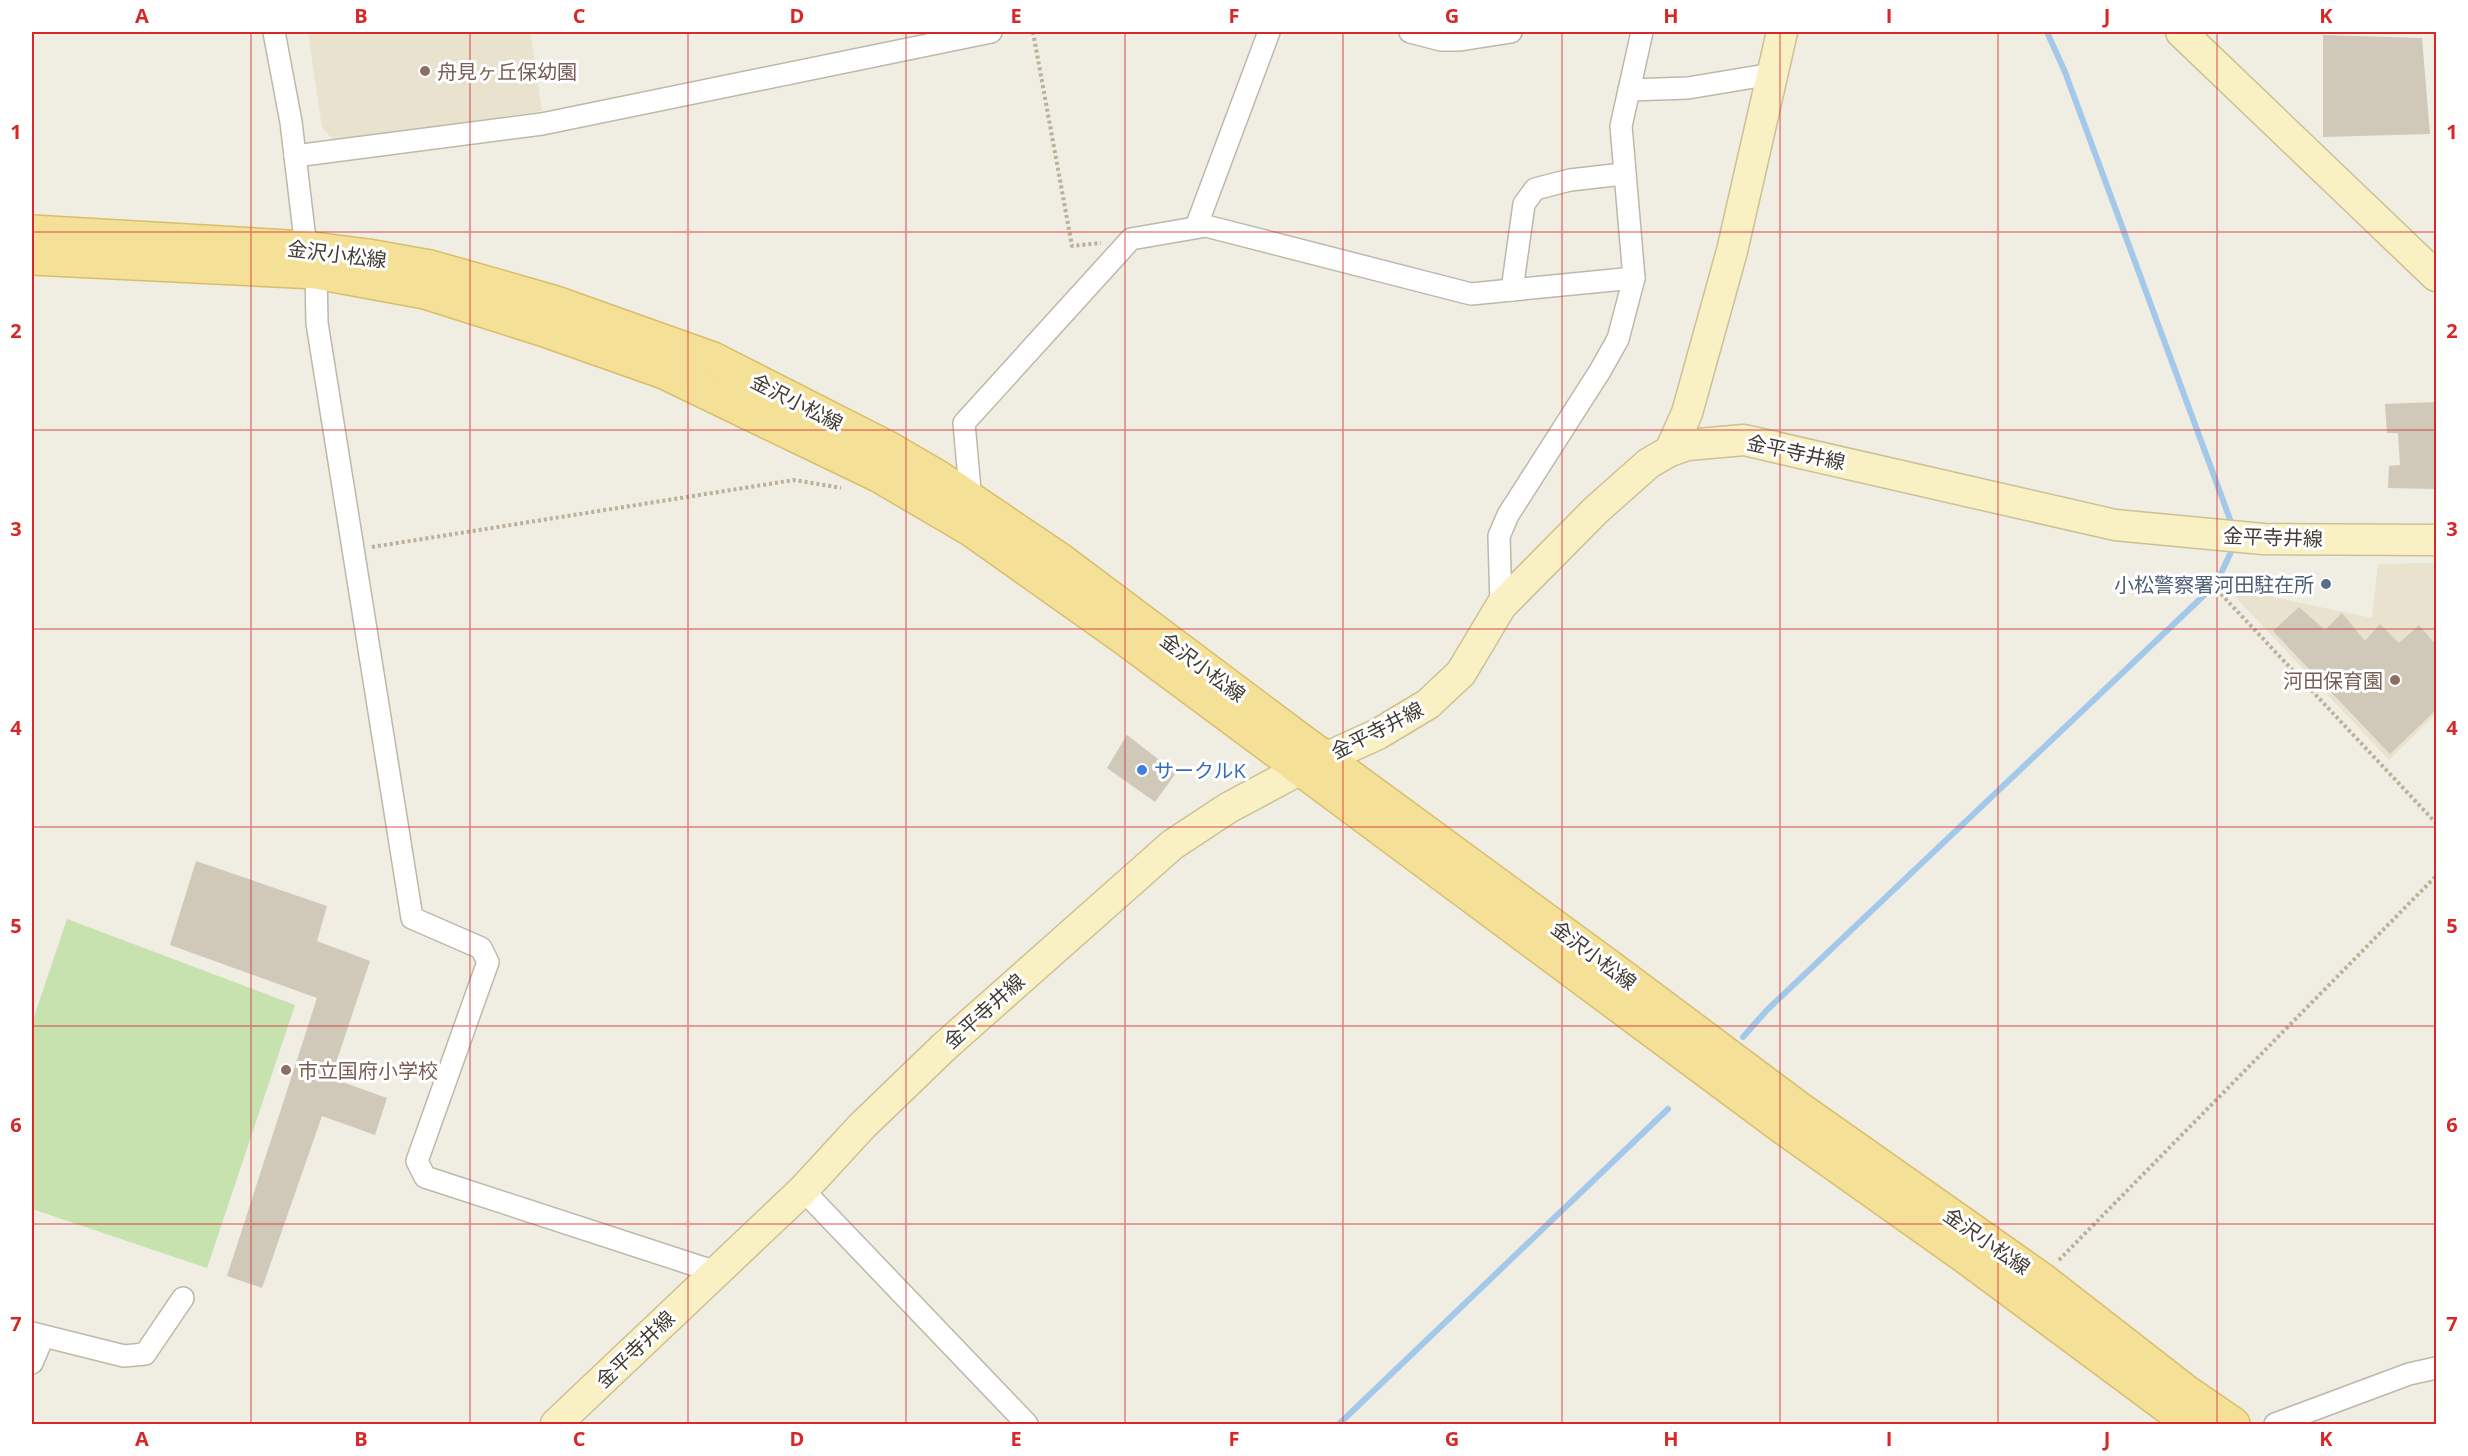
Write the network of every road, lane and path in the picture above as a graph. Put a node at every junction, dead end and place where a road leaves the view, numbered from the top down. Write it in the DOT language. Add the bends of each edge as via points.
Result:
graph roads {
  1 [pos="274,32"];
  2 [pos="991,32"];
  3 [pos="1033,32"];
  4 [pos="1269,32"];
  5 [pos="1410,32"];
  6 [pos="1511,32"];
  7 [pos="1642,32"];
  8 [pos="1782,32"];
  9 [pos="2181,32"];
  10 [pos="1772,74"];
  11 [pos="1629,90"];
  12 [pos="295,156"];
  13 [pos="1623,174"];
  14 [pos="1196,227"];
  15 [pos="32,232"];
  16 [pos="1131,239"];
  17 [pos="32,258"];
  18 [pos="311,260"];
  19 [pos="2436,276"];
  20 [pos="1634,278"];
  21 [pos="1512,290"];
  22 [pos="1670,451"];
  23 [pos="848,490"];
  24 [pos="972,501"];
  25 [pos="2436,540"];
  26 [pos="354,549"];
  27 [pos="2220,594"];
  28 [pos="1501,606"];
  29 [pos="1312,764"];
  30 [pos="2436,823"];
  31 [pos="2436,876"];
  32 [pos="803,1190"];
  33 [pos="716,1272"];
  34 [pos="2041,1279"];
  35 [pos="183,1298"];
  36 [pos="37,1335"];
  37 [pos="32,1363"];
  38 [pos="2436,1368"];
  39 [pos="556,1425"];
  40 [pos="1027,1425"];
  41 [pos="2192,1425"];
  42 [pos="2233,1425"];
  43 [pos="2275,1425"];
  1 -- 12 [label="street"];
  2 -- 12 [label="street" via="542,124"];
  3 -- 16 [label="path" via="1072,246"];
  4 -- 14 [label="street"];
  5 -- 6 [label="street" via="1441,40"];
  7 -- 11 [label="street"];
  8 -- 10 [label="main road"];
  9 -- 19 [label="main road"];
  10 -- 11 [label="street" via="1688,88"];
  10 -- 22 [label="main road" via="1732,251 1688,413"];
  11 -- 13 [label="street" via="1620,126"];
  12 -- 18 [label="street"];
  13 -- 20 [label="street"];
  13 -- 21 [label="street" via="1535,189 1524,204"];
  14 -- 16 [label="street"];
  14 -- 21 [label="street" via="1206,226 1471,294"];
  15 -- 18 [label="main road, 金沢小松線"];
  16 -- 24 [label="street" via="964,423"];
  17 -- 18 [label="main road, 金沢小松線"];
  18 -- 24 [label="main road, 金沢小松線" via="368,256 430,267 553,302 713,359 888,448"];
  18 -- 26 [label="street" via="317,323"];
  18 -- 29 [label="main road, 金沢小松線" via="425,292 664,372 880,476 972,530"];
  20 -- 21 [label="street"];
  20 -- 28 [label="street" via="1618,339 1508,515 1499,536"];
  22 -- 25 [label="main road, 金平寺井線" via="1703,442 1744,440 2115,525 2232,536"];
  22 -- 28 [label="main road, 金平寺井線" via="1596,510"];
  23 -- 26 [label="path" via="794,480"];
  24 -- 29 [label="main road, 金沢小松線" via="1060,560"];
  26 -- 33 [label="street" via="412,918 482,948 488,962 417,1161 425,1177"];
  27 -- 30 [label="path"];
  28 -- 29 [label="main road, 金平寺井線" via="1461,673 1428,704 1378,734"];
  29 -- 32 [label="main road, 金平寺井線" via="1228,808 1172,845 944,1047"];
  29 -- 34 [label="main road, 金沢小松線" via="1619,974 1798,1108"];
  29 -- 41 [label="main road, 金沢小松線" via="1352,805 1784,1128"];
  31 -- 34 [label="path"];
  32 -- 33 [label="main road, 金平寺井線"];
  32 -- 40 [label="street"];
  33 -- 39 [label="main road, 金平寺井線"];
  34 -- 42 [label="main road, 金沢小松線"];
  35 -- 36 [label="street" via="145,1354 124,1356"];
  36 -- 37 [label="street"];
  38 -- 43 [label="street" via="2409,1374"];
}
